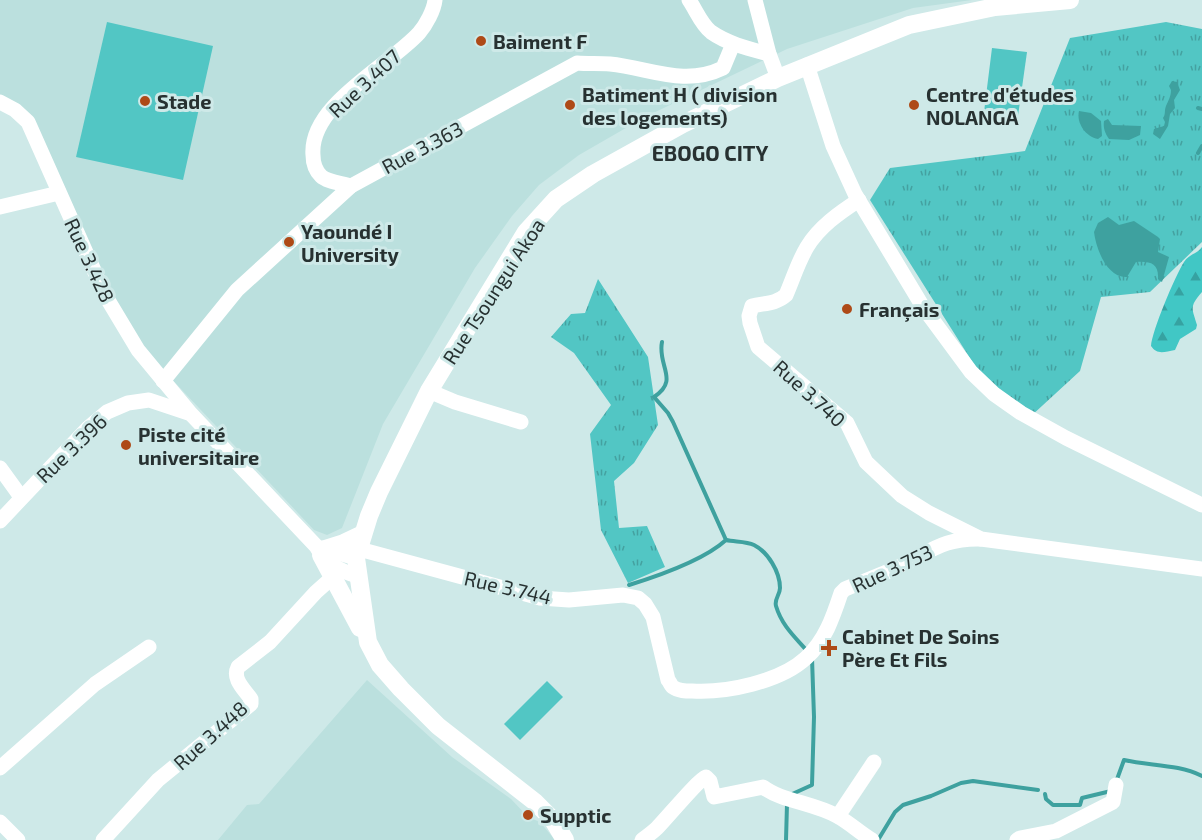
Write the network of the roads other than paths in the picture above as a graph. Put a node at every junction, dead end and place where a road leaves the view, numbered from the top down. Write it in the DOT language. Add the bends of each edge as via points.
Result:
graph roads {
  1 [pos="435,0"];
  2 [pos="689,0"];
  3 [pos="755,0"];
  4 [pos="1070,0"];
  5 [pos="733,44"];
  6 [pos="769,54"];
  7 [pos="807,65"];
  8 [pos="778,78"];
  9 [pos="0,102"];
  10 [pos="351,186"];
  11 [pos="58,193"];
  12 [pos="859,200"];
  13 [pos="0,207"];
  14 [pos="163,381"];
  15 [pos="429,391"];
  16 [pos="191,414"];
  17 [pos="521,422"];
  18 [pos="0,468"];
  19 [pos="21,497"];
  20 [pos="1202,505"];
  21 [pos="0,521"];
  22 [pos="981,539"];
  23 [pos="320,550"];
  24 [pos="359,554"];
  25 [pos="1202,569"];
  26 [pos="334,576"];
  27 [pos="368,642"];
  28 [pos="149,647"];
  29 [pos="810,654"];
  30 [pos="874,762"];
  31 [pos="0,768"];
  32 [pos="1116,785"];
  33 [pos="838,816"];
  34 [pos="0,822"];
  35 [pos="1041,837"];
  36 [pos="18,840"];
  37 [pos="103,840"];
  38 [pos="565,840"];
  39 [pos="642,840"];
  40 [pos="872,840"];
  41 [pos="1017,840"];
  1 -- 10 [label="street, Rue 3.407" via="419,32 329,111 315,135 312,151 317,171 322,178"];
  2 -- 5 [label="street" via="711,32"];
  3 -- 6 [label="street"];
  4 -- 7 [label="main road, Rue Tsoungui Akoa" via="995,7 909,25"];
  5 -- 6 [label="street"];
  5 -- 10 [label="street, Rue 3.363" via="723,68 698,77 577,63"];
  6 -- 8 [label="street"];
  7 -- 8 [label="main road, Rue Tsoungui Akoa"];
  7 -- 12 [label="street" via="833,146"];
  8 -- 15 [label="main road, Rue Tsoungui Akoa" via="683,124 592,174 556,199 526,232"];
  9 -- 11 [label="street, Rue 3.428" via="28,122"];
  10 -- 14 [label="street, Rue 3.363" via="237,290"];
  11 -- 13 [label="street"];
  11 -- 14 [label="street, Rue 3.428" via="105,296 138,350"];
  12 -- 20 [label="street" via="924,307 971,372 994,394 1066,438"];
  12 -- 22 [label="street, Rue 3.740" via="817,233 806,248 786,295 774,303 752,306 751,328 758,347 848,423 866,462 902,496"];
  14 -- 16 [label="street, Rue 3.428"];
  15 -- 17 [label="street"];
  15 -- 24 [label="main road, Rue Tsoungui Akoa" via="379,492"];
  16 -- 19 [label="street, Rue 3.396" via="149,400 107,412"];
  16 -- 23 [label="street, Rue 3.428"];
  18 -- 19 [label="street"];
  19 -- 21 [label="street, Rue 3.396"];
  22 -- 25 [label="street, Rue 3.740"];
  22 -- 29 [label="street, Rue 3.753" via="961,538 944,544 845,589 828,628"];
  23 -- 24 [label="street"];
  23 -- 24 [label="main road" via="344,543"];
  23 -- 26 [label="main road"];
  24 -- 27 [label="main road, Rue Tsoungui Akoa"];
  24 -- 29 [label="street, Rue 3.744" via="540,598 638,598 653,617 668,680 674,688 682,690 725,690 753,684 786,671"];
  26 -- 27 [label="main road"];
  26 -- 37 [label="street, Rue 3.448" via="270,642 238,668 236,678 251,704 158,780"];
  27 -- 38 [label="main road, Rue Tsoungui Akoa" via="380,665 401,690 438,726 535,802"];
  28 -- 31 [label="street" via="95,684"];
  30 -- 33 [label="street"];
  32 -- 35 [label="street" via="1113,802"];
  33 -- 39 [label="street" via="763,787 714,797 706,777"];
  33 -- 40 [label="street"];
  34 -- 36 [label="street"];
  35 -- 41 [label="street"];
}
